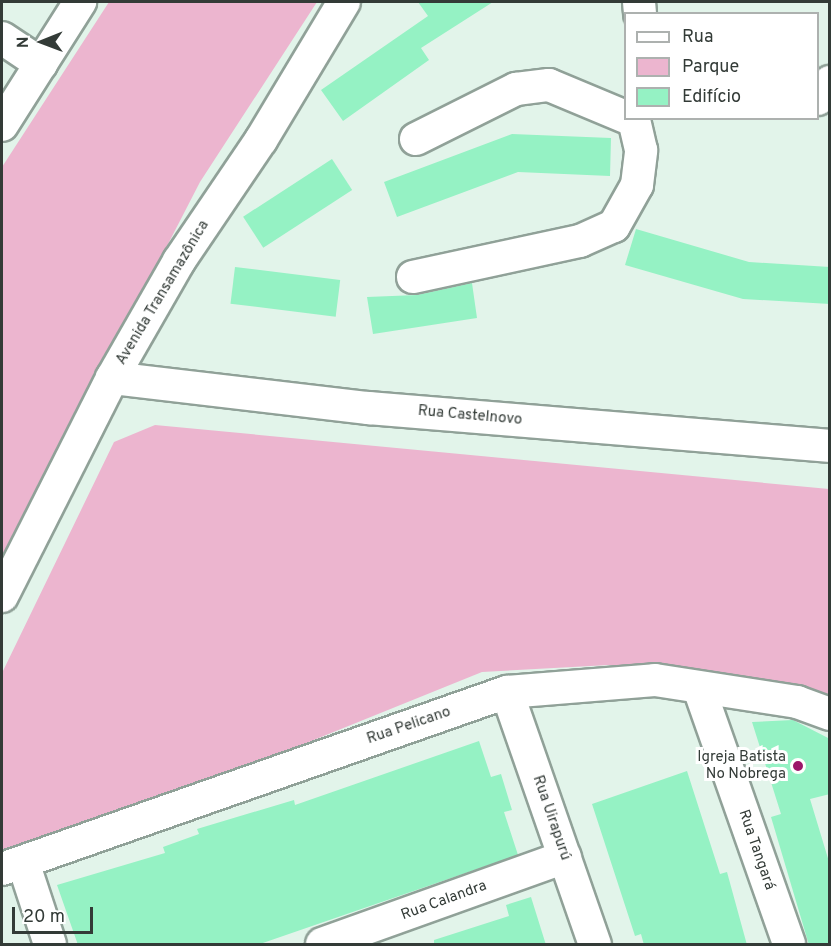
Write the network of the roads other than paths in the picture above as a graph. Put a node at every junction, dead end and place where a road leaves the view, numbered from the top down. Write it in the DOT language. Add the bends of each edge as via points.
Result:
graph roads {
  1 [pos="80,2"];
  2 [pos="344,2"];
  3 [pos="2,38"];
  4 [pos="41,64"];
  5 [pos="624,115"];
  6 [pos="632,120"];
  7 [pos="2,125"];
  8 [pos="416,139"];
  9 [pos="413,277"];
  10 [pos="112,378"];
  11 [pos="830,446"];
  12 [pos="2,596"];
  13 [pos="699,688"];
  14 [pos="507,692"];
  15 [pos="830,714"];
  16 [pos="565,857"];
  17 [pos="12,865"];
  18 [pos="400,932"];
  19 [pos="50,945"];
  20 [pos="321,945"];
  21 [pos="595,945"];
  22 [pos="789,945"];
  1 -- 4 [label="street"];
  2 -- 10 [label="street, Avenida Transamazônica" via="261,140 179,261"];
  3 -- 4 [label="street"];
  4 -- 7 [label="street"];
  5 -- 8 [label="street" via="549,85 516,90"];
  6 -- 9 [label="street" via="641,150 637,185 614,226 580,241"];
  10 -- 11 [label="street, Rua Castelnovo" via="369,408"];
  10 -- 12 [label="street, Avenida Transamazônica"];
  13 -- 14 [label="street, Rua Pelicano" via="655,680"];
  13 -- 15 [label="street, Rua Pelicano" via="797,702"];
  13 -- 22 [label="street, Rua Tangará"];
  14 -- 16 [label="street, Rua Uirapurú"];
  14 -- 17 [label="street, Rua Pelicano"];
  16 -- 18 [label="street, Rua Calandra"];
  16 -- 21 [label="street, Rua Uirapurú"];
  17 -- 19 [label="street"];
  18 -- 20 [label="street, Rua Calandra"];
}
